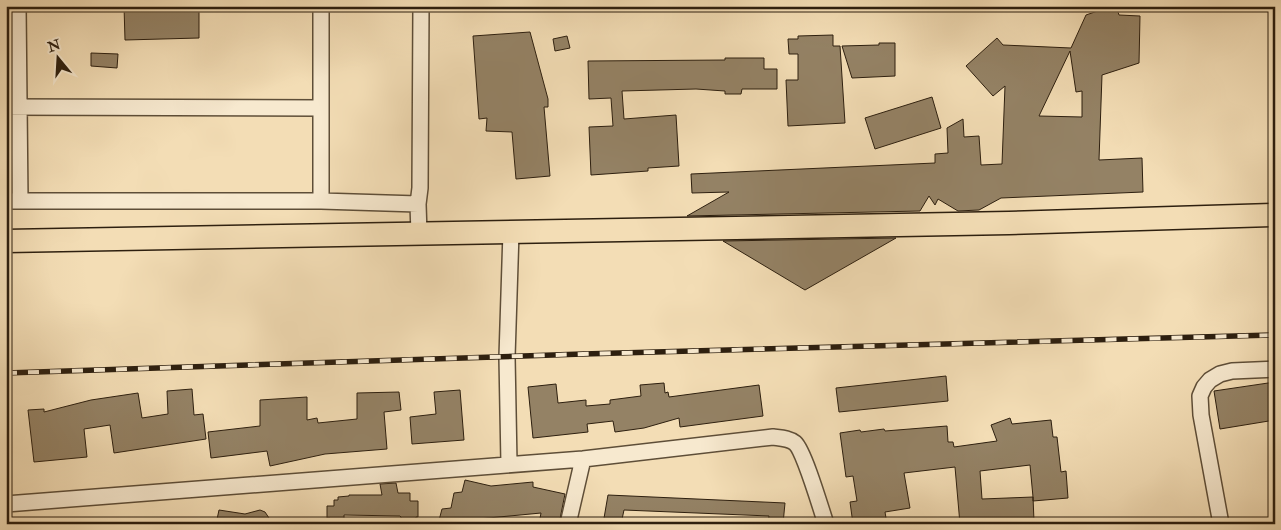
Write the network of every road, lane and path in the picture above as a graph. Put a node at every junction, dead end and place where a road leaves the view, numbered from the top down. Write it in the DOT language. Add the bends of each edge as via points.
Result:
graph roads {
  1 [pos="321,6"];
  2 [pos="420,6"];
  3 [pos="14,11"];
  4 [pos="13,107"];
  5 [pos="321,108"];
  6 [pos="13,201"];
  7 [pos="321,201"];
  8 [pos="418,204"];
  9 [pos="1275,215"];
  10 [pos="511,232"];
  11 [pos="419,234"];
  12 [pos="6,241"];
  13 [pos="1275,369"];
  14 [pos="583,459"];
  15 [pos="509,464"];
  16 [pos="6,504"];
  17 [pos="568,524"];
  18 [pos="826,524"];
  19 [pos="1221,524"];
  1 -- 5 [label="street"];
  2 -- 8 [label="street"];
  3 -- 4 [label="street"];
  4 -- 5 [label="street"];
  4 -- 6 [label="street"];
  5 -- 7 [label="street"];
  6 -- 7 [label="street"];
  7 -- 8 [label="street"];
  8 -- 11 [label="street"];
  9 -- 10 [label="main road"];
  10 -- 11 [label="main road"];
  10 -- 15 [label="street" via="507,356"];
  11 -- 12 [label="main road"];
  13 -- 19 [label="street" via="1220,374 1210,380 1200,396 1200,415"];
  14 -- 15 [label="street"];
  14 -- 17 [label="street"];
  14 -- 18 [label="street" via="773,437 788,438 797,444"];
  15 -- 16 [label="street"];
}
